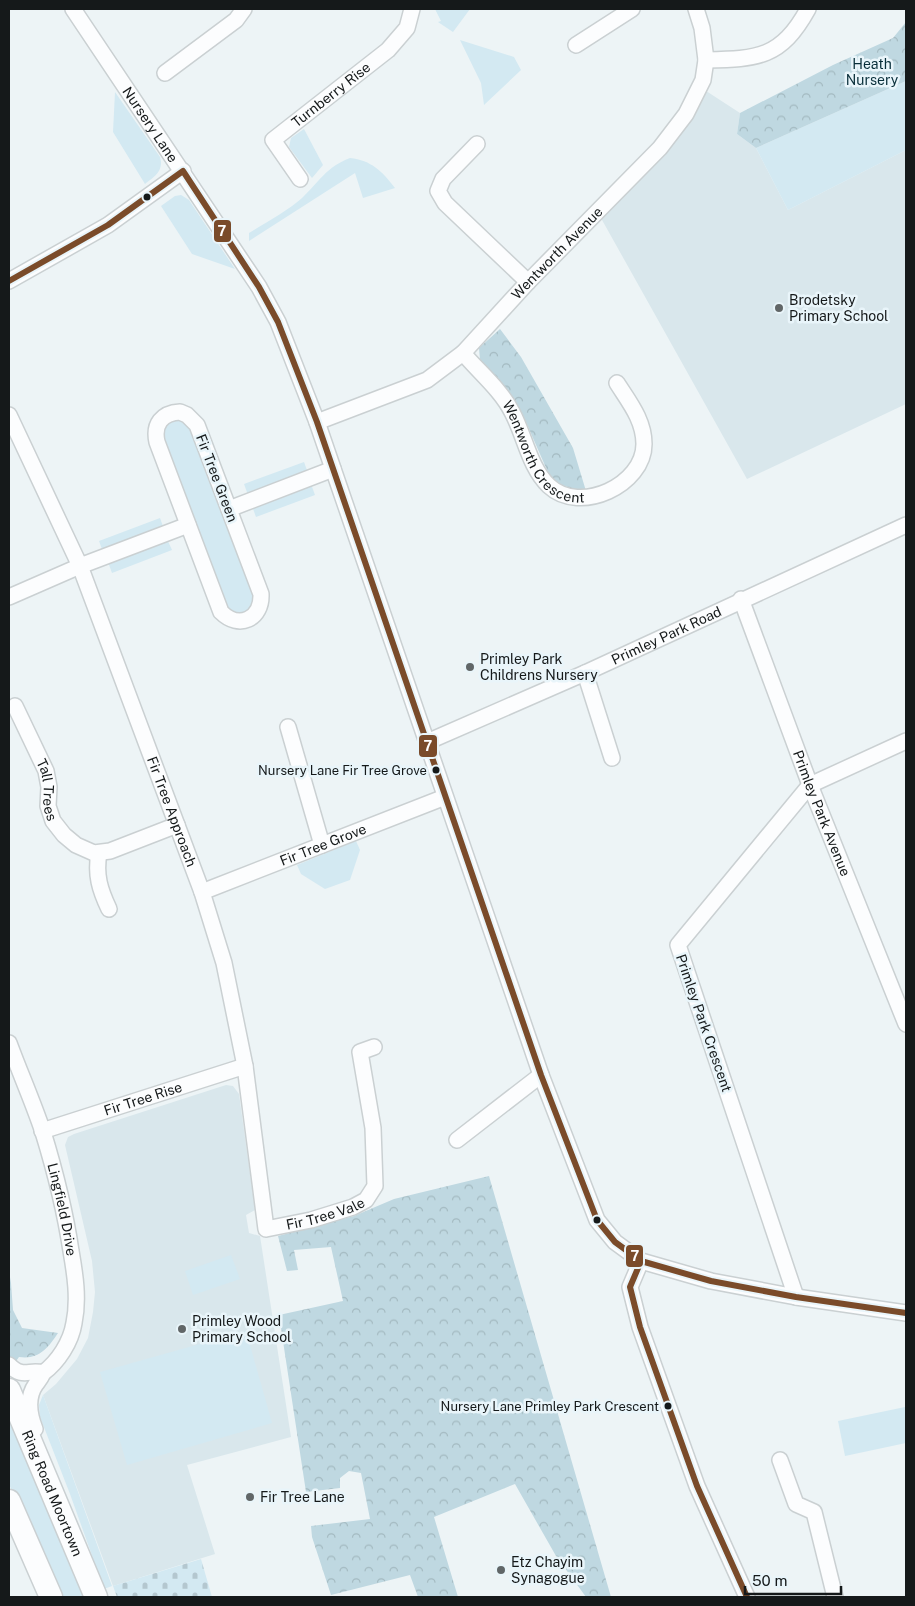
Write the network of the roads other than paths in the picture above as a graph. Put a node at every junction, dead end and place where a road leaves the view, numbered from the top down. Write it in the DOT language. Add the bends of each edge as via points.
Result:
graph roads {
  1 [pos="73,9"];
  2 [pos="244,9"];
  3 [pos="412,9"];
  4 [pos="632,9"];
  5 [pos="696,9"];
  6 [pos="808,9"];
  7 [pos="576,45"];
  8 [pos="706,60"];
  9 [pos="165,73"];
  10 [pos="478,144"];
  11 [pos="183,171"];
  12 [pos="300,179"];
  13 [pos="9,281"];
  14 [pos="528,282"];
  15 [pos="463,354"];
  16 [pos="617,383"];
  17 [pos="9,415"];
  18 [pos="317,422"];
  19 [pos="333,469"];
  20 [pos="229,509"];
  21 [pos="188,525"];
  22 [pos="906,525"];
  23 [pos="80,566"];
  24 [pos="9,597"];
  25 [pos="741,600"];
  26 [pos="585,673"];
  27 [pos="15,706"];
  28 [pos="288,727"];
  29 [pos="427,742"];
  30 [pos="906,742"];
  31 [pos="612,758"];
  32 [pos="810,785"];
  33 [pos="445,797"];
  34 [pos="177,824"];
  35 [pos="322,845"];
  36 [pos="99,854"];
  37 [pos="202,892"];
  38 [pos="109,909"];
  39 [pos="906,1022"];
  40 [pos="9,1043"];
  41 [pos="374,1047"];
  42 [pos="245,1066"];
  43 [pos="541,1075"];
  44 [pos="42,1131"];
  45 [pos="457,1140"];
  46 [pos="266,1229"];
  47 [pos="641,1261"];
  48 [pos="796,1297"];
  49 [pos="906,1313"];
  50 [pos="9,1365"];
  51 [pos="43,1373"];
  52 [pos="9,1390"];
  53 [pos="780,1460"];
  54 [pos="9,1501"];
  55 [pos="83,1563"];
  56 [pos="51,1597"];
  57 [pos="96,1597"];
  58 [pos="747,1597"];
  59 [pos="835,1597"];
  1 -- 11 [label="street, Nursery Lane"];
  2 -- 9 [label="street" via="236,20"];
  3 -- 12 [label="street, Turnberry Rise" via="408,28 388,50 273,140"];
  4 -- 7 [label="street"];
  5 -- 8 [label="street, Wentworth Avenue"];
  6 -- 8 [label="street" via="788,37 768,52 754,57"];
  8 -- 14 [label="street, Wentworth Avenue" via="703,80 686,114 660,148"];
  10 -- 14 [label="street" via="443,179 438,191 445,203"];
  11 -- 13 [label="street" via="108,225"];
  11 -- 18 [label="street, Nursery Lane" via="260,287 278,322"];
  14 -- 15 [label="street, Wentworth Avenue"];
  15 -- 16 [label="street, Wentworth Crescent" via="511,410 539,474 560,493 572,496 586,498 618,485 630,477 640,462 644,446 643,427"];
  15 -- 18 [label="street, Wentworth Avenue" via="427,380"];
  17 -- 23 [label="street, Fir Tree Approach"];
  18 -- 19 [label="street, Nursery Lane"];
  19 -- 20 [label="street"];
  19 -- 29 [label="street, Nursery Lane"];
  20 -- 21 [label="street, Fir Tree Green" via="261,594 259,609 249,619 234,621 221,612"];
  20 -- 21 [label="street, Fir Tree Green" via="197,426 180,412 165,415 155,434"];
  21 -- 23 [label="street"];
  22 -- 25 [label="street, Primley Park Road"];
  23 -- 24 [label="street"];
  23 -- 34 [label="street, Fir Tree Approach"];
  25 -- 26 [label="street, Primley Park Road"];
  25 -- 32 [label="street, Primley Park Avenue"];
  26 -- 29 [label="street, Primley Park Road"];
  26 -- 31 [label="street"];
  27 -- 36 [label="street, Tall Trees" via="46,771 48,806 53,821 76,845"];
  28 -- 35 [label="street"];
  29 -- 33 [label="street, Nursery Lane"];
  30 -- 32 [label="street"];
  32 -- 39 [label="street, Primley Park Avenue"];
  32 -- 48 [label="street, Primley Park Crescent" via="678,945"];
  33 -- 35 [label="street, Fir Tree Grove"];
  33 -- 43 [label="street, Nursery Lane"];
  34 -- 36 [label="street"];
  34 -- 37 [label="street, Fir Tree Approach"];
  35 -- 37 [label="street, Fir Tree Grove"];
  36 -- 38 [label="street" via="98,880"];
  37 -- 42 [label="street, Fir Tree Approach" via="224,963"];
  40 -- 44 [label="street, Lingfield Drive"];
  41 -- 46 [label="street, Fir Tree Vale" via="360,1052 373,1128 374,1186 366,1200 311,1220"];
  42 -- 44 [label="street, Fir Tree Rise"];
  42 -- 46 [label="street, Fir Tree Approach"];
  43 -- 45 [label="street"];
  43 -- 47 [label="street, Nursery Lane" via="597,1220 615,1242"];
  44 -- 51 [label="street, Lingfield Drive" via="66,1222 77,1302 74,1324 64,1350"];
  47 -- 48 [label="street" via="711,1281"];
  47 -- 58 [label="street" via="630,1287 640,1327 697,1486"];
  48 -- 49 [label="street"];
  50 -- 51 [label="street" via="22,1373"];
  51 -- 55 [label="street, Lingfield Drive" via="32,1392 30,1410"];
  52 -- 55 [label="highway, Ring Road Moortown"];
  53 -- 59 [label="street" via="796,1504 814,1512"];
  54 -- 56 [label="highway"];
  55 -- 57 [label="highway, Ring Road Moortown"];
}
